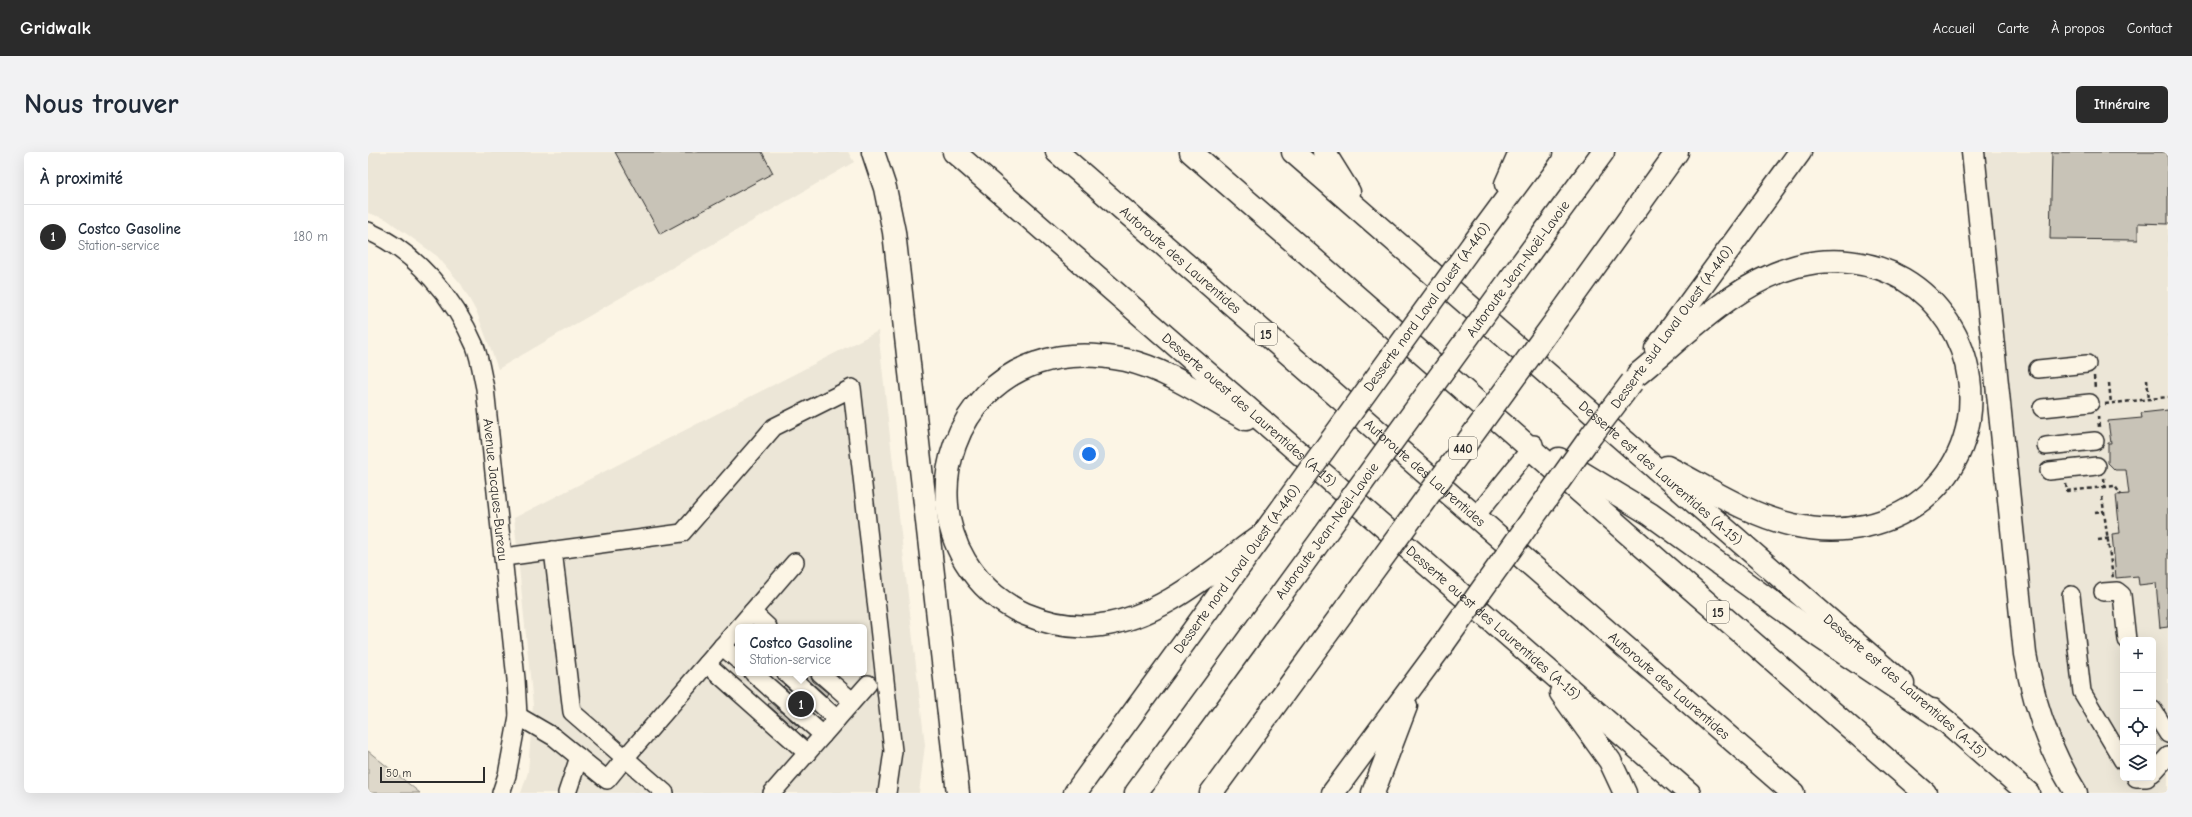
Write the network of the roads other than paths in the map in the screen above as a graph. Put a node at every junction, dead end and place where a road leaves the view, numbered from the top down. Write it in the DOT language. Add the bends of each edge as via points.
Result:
graph roads {
  1 [pos="873,152"];
  2 [pos="954,152"];
  3 [pos="1057,152"];
  4 [pos="1190,152"];
  5 [pos="1293,152"];
  6 [pos="1324,152"];
  7 [pos="1520,152"];
  8 [pos="1541,152"];
  9 [pos="1603,152"];
  10 [pos="1678,152"];
  11 [pos="1800,152"];
  12 [pos="1973,152"];
  13 [pos="1363,213"];
  14 [pos="1492,219"];
  15 [pos="368,231"];
  16 [pos="2090,368"];
  17 [pos="2038,369"];
  18 [pos="1635,378"];
  19 [pos="2097,403"];
  20 [pos="2042,408"];
  21 [pos="2097,438"];
  22 [pos="1282,439"];
  23 [pos="1532,446"];
  24 [pos="2046,446"];
  25 [pos="1640,452"];
  26 [pos="2100,469"];
  27 [pos="2049,471"];
  28 [pos="1476,516"];
  29 [pos="1263,534"];
  30 [pos="553,550"];
  31 [pos="504,557"];
  32 [pos="795,562"];
  33 [pos="2109,588"];
  34 [pos="2071,594"];
  35 [pos="752,612"];
  36 [pos="742,624"];
  37 [pos="765,624"];
  38 [pos="735,632"];
  39 [pos="2127,637"];
  40 [pos="722,646"];
  41 [pos="735,657"];
  42 [pos="707,664"];
  43 [pos="1541,664"];
  44 [pos="756,676"];
  45 [pos="789,676"];
  46 [pos="823,676"];
  47 [pos="1416,680"];
  48 [pos="868,684"];
  49 [pos="852,702"];
  50 [pos="2156,715"];
  51 [pos="518,716"];
  52 [pos="837,719"];
  53 [pos="1947,722"];
  54 [pos="2168,734"];
  55 [pos="823,735"];
  56 [pos="807,753"];
  57 [pos="2120,756"];
  58 [pos="2168,756"];
  59 [pos="579,757"];
  60 [pos="625,758"];
  61 [pos="2156,770"];
  62 [pos="500,793"];
  63 [pos="567,793"];
  64 [pos="665,793"];
  65 [pos="772,793"];
  66 [pos="887,793"];
  67 [pos="958,793"];
  68 [pos="1075,793"];
  69 [pos="1136,793"];
  70 [pos="1211,793"];
  71 [pos="1333,793"];
  72 [pos="1374,793"];
  73 [pos="1625,793"];
  74 [pos="1689,793"];
  75 [pos="1793,793"];
  76 [pos="1925,793"];
  77 [pos="2028,793"];
  78 [pos="2076,793"];
  1 -- 67 [label="main road" via="885,188 894,232"];
  2 -- 22 [label="main road, Desserte ouest des Laurentides (A-15)"];
  3 -- 28 [label="main road, Autoroute des Laurentides / 15"];
  4 -- 23 [label="main road" via="1510,430"];
  5 -- 13 [label="main road, Desserte est des Laurentides (A-15)"];
  6 -- 13 [label="main road"];
  7 -- 14 [label="main road"];
  8 -- 14 [label="main road, Desserte nord Laval Ouest (A-440)"];
  9 -- 69 [label="main road, Autoroute Jean-Noël-Lavoie, bridge"];
  10 -- 70 [label="main road, 440, bridge"];
  11 -- 18 [label="main road, Desserte sud Laval Ouest (A-440)"];
  12 -- 78 [label="main road" via="2025,654 2042,726"];
  13 -- 25 [label="main road, Desserte est des Laurentides (A-15)"];
  14 -- 29 [label="main road, Desserte nord Laval Ouest (A-440), bridge"];
  15 -- 31 [label="street, Avenue Jacques-Bureau" via="385,238 424,270 456,309 476,347 485,388"];
  16 -- 17 [label="street"];
  18 -- 25 [label="main road" via="1726,301 1753,284 1782,270 1837,261 1865,264 1895,274 1909,282 1934,304 1962,346 1971,388 1966,432 1945,475 1929,494 1912,507 1869,525 1820,529 1769,518 1743,507"];
  18 -- 47 [label="main road, Desserte sud Laval Ouest (A-440), bridge"];
  19 -- 20 [label="street"];
  21 -- 24 [label="street"];
  22 -- 29 [label="main road" via="1154,369 1113,358 1071,356 1047,360 1024,368 997,384 985,395 959,432 947,471 946,499 950,523 958,547 970,568 987,589 1009,606 1033,617 1061,625 1102,625 1144,614 1172,599"];
  22 -- 43 [label="main road, Desserte ouest des Laurentides (A-15)"];
  23 -- 28 [label="street"];
  23 -- 53 [label="main road" via="1650,514 1820,637"];
  23 -- 76 [label="main road, 15"];
  25 -- 53 [label="main road, Desserte est des Laurentides (A-15)"];
  26 -- 27 [label="street"];
  28 -- 75 [label="main road, Autoroute des Laurentides / 15"];
  29 -- 68 [label="main road, Desserte nord Laval Ouest (A-440)"];
  30 -- 31 [label="street"];
  30 -- 60 [label="street" via="572,712"];
  30 -- 66 [label="street" via="682,533 774,427 852,388 892,751"];
  31 -- 51 [label="street, Avenue Jacques-Bureau"];
  32 -- 35 [label="street"];
  33 -- 39 [label="street" via="2122,596"];
  34 -- 57 [label="street" via="2082,692"];
  35 -- 36 [label="street"];
  35 -- 37 [label="street"];
  38 -- 40 [label="street"];
  40 -- 41 [label="street"];
  40 -- 42 [label="street"];
  42 -- 56 [label="street"];
  42 -- 60 [label="street"];
  43 -- 73 [label="main road" via="1610,761"];
  43 -- 74 [label="main road, Desserte ouest des Laurentides (A-15)"];
  44 -- 55 [label="street"];
  45 -- 52 [label="street"];
  46 -- 49 [label="street"];
  47 -- 71 [label="main road, Desserte sud Laval Ouest (A-440)"];
  47 -- 72 [label="main road"];
  48 -- 49 [label="street"];
  49 -- 52 [label="street"];
  50 -- 54 [label="street"];
  51 -- 59 [label="street" via="554,737"];
  51 -- 62 [label="street, Avenue Jacques-Bureau" via="507,775"];
  52 -- 55 [label="street"];
  53 -- 77 [label="main road, Desserte est des Laurentides (A-15)"];
  55 -- 56 [label="street"];
  56 -- 65 [label="street"];
  58 -- 61 [label="street"];
  59 -- 60 [label="street" via="607,780"];
  59 -- 63 [label="street"];
  60 -- 64 [label="street"];
}
